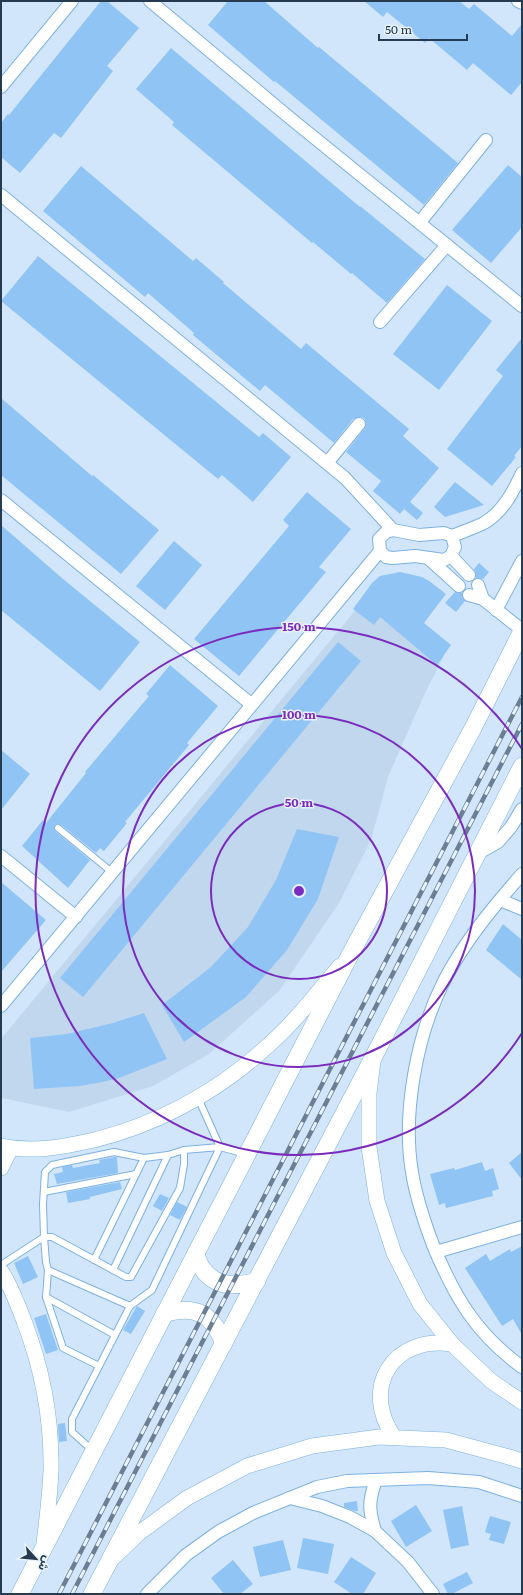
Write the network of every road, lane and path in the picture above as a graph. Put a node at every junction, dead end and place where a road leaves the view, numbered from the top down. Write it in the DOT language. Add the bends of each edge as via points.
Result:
graph roads {
  1 [pos="72,1"];
  2 [pos="150,1"];
  3 [pos="518,1"];
  4 [pos="522,3"];
  5 [pos="1,87"];
  6 [pos="486,140"];
  7 [pos="1,195"];
  8 [pos="420,222"];
  9 [pos="447,245"];
  10 [pos="522,306"];
  11 [pos="380,322"];
  12 [pos="359,424"];
  13 [pos="327,463"];
  14 [pos="522,473"];
  15 [pos="1,500"];
  16 [pos="393,530"];
  17 [pos="452,536"];
  18 [pos="380,551"];
  19 [pos="450,556"];
  20 [pos="427,557"];
  21 [pos="522,561"];
  22 [pos="469,575"];
  23 [pos="478,585"];
  24 [pos="459,586"];
  25 [pos="469,596"];
  26 [pos="483,599"];
  27 [pos="496,610"];
  28 [pos="522,630"];
  29 [pos="251,704"];
  30 [pos="522,766"];
  31 [pos="522,809"];
  32 [pos="58,828"];
  33 [pos="476,855"];
  34 [pos="1,856"];
  35 [pos="113,873"];
  36 [pos="522,874"];
  37 [pos="500,900"];
  38 [pos="522,909"];
  39 [pos="76,917"];
  40 [pos="350,953"];
  41 [pos="1,1006"];
  42 [pos="373,1058"];
  43 [pos="198,1098"];
  44 [pos="6,1147"];
  45 [pos="220,1147"];
  46 [pos="184,1150"];
  47 [pos="247,1154"];
  48 [pos="168,1155"];
  49 [pos="144,1158"];
  50 [pos="1,1168"];
  51 [pos="136,1174"];
  52 [pos="44,1192"];
  53 [pos="522,1227"];
  54 [pos="44,1237"];
  55 [pos="436,1252"];
  56 [pos="196,1253"];
  57 [pos="94,1260"];
  58 [pos="1,1265"];
  59 [pos="48,1270"];
  60 [pos="113,1270"];
  61 [pos="1,1271"];
  62 [pos="257,1281"];
  63 [pos="46,1297"];
  64 [pos="130,1306"];
  65 [pos="164,1314"];
  66 [pos="115,1335"];
  67 [pos="224,1343"];
  68 [pos="452,1344"];
  69 [pos="99,1366"];
  70 [pos="522,1367"];
  71 [pos="522,1402"];
  72 [pos="394,1438"];
  73 [pos="93,1451"];
  74 [pos="522,1461"];
  75 [pos="376,1480"];
  76 [pos="325,1486"];
  77 [pos="522,1496"];
  78 [pos="290,1498"];
  79 [pos="322,1506"];
  80 [pos="375,1531"];
  81 [pos="43,1549"];
  82 [pos="110,1561"];
  83 [pos="158,1589"];
  84 [pos="20,1594"];
  85 [pos="92,1594"];
  86 [pos="147,1594"];
  87 [pos="433,1594"];
  1 -- 5 [label="street"];
  2 -- 8 [label="street"];
  3 -- 4 [label="street"];
  6 -- 8 [label="street"];
  7 -- 13 [label="street"];
  8 -- 9 [label="street"];
  9 -- 10 [label="street"];
  9 -- 11 [label="street"];
  12 -- 13 [label="street"];
  13 -- 16 [label="street" via="345,478"];
  14 -- 17 [label="street" via="511,494 492,516"];
  15 -- 29 [label="street"];
  16 -- 17 [label="street" via="419,535 444,533"];
  16 -- 18 [label="street" via="382,535 378,544"];
  17 -- 19 [label="street" via="455,547"];
  18 -- 20 [label="street" via="386,557 393,558"];
  18 -- 29 [label="street"];
  19 -- 20 [label="street" via="444,560"];
  19 -- 22 [label="street"];
  20 -- 24 [label="street"];
  21 -- 27 [label="street"];
  23 -- 26 [label="street"];
  25 -- 26 [label="street"];
  26 -- 27 [label="street"];
  27 -- 28 [label="street"];
  28 -- 40 [label="main road" via="472,730"];
  29 -- 35 [label="street"];
  30 -- 33 [label="main road"];
  31 -- 33 [label="street" via="498,842"];
  32 -- 35 [label="lane"];
  33 -- 42 [label="main road"];
  34 -- 39 [label="street"];
  35 -- 39 [label="street"];
  36 -- 37 [label="street"];
  37 -- 38 [label="street"];
  37 -- 55 [label="street" via="463,948 444,981 428,1017 418,1054 409,1132 411,1172 420,1210"];
  39 -- 41 [label="street"];
  40 -- 43 [label="street" via="274,1041 239,1071"];
  40 -- 47 [label="main road"];
  42 -- 62 [label="main road"];
  42 -- 68 [label="street" via="369,1093 369,1148 377,1201 394,1253 420,1304"];
  43 -- 44 [label="street" via="160,1118 117,1134 72,1145 27,1150"];
  43 -- 45 [label="lane"];
  44 -- 50 [label="street"];
  45 -- 46 [label="lane"];
  45 -- 47 [label="lane"];
  45 -- 64 [label="lane" via="152,1290"];
  46 -- 48 [label="lane"];
  46 -- 60 [label="lane" via="180,1188 131,1277"];
  47 -- 56 [label="main road"];
  48 -- 49 [label="lane"];
  48 -- 60 [label="lane"];
  49 -- 51 [label="lane"];
  49 -- 52 [label="lane" via="114,1152 52,1164 45,1172"];
  51 -- 52 [label="lane"];
  51 -- 57 [label="lane"];
  52 -- 54 [label="lane"];
  53 -- 55 [label="street"];
  54 -- 57 [label="lane" via="52,1237"];
  54 -- 58 [label="lane"];
  54 -- 59 [label="lane"];
  55 -- 70 [label="street" via="466,1312 489,1340"];
  56 -- 62 [label="main road" via="202,1268 216,1281 237,1286"];
  56 -- 65 [label="main road"];
  57 -- 60 [label="lane"];
  59 -- 63 [label="lane"];
  59 -- 64 [label="lane"];
  61 -- 81 [label="street" via="35,1350 44,1390 51,1470"];
  62 -- 67 [label="main road"];
  63 -- 66 [label="lane"];
  63 -- 69 [label="lane" via="63,1348"];
  64 -- 66 [label="lane"];
  65 -- 67 [label="main road" via="189,1309 199,1312 214,1324"];
  65 -- 73 [label="main road"];
  66 -- 69 [label="lane"];
  67 -- 82 [label="main road"];
  68 -- 71 [label="street" via="491,1381"];
  68 -- 72 [label="street" via="439,1342 413,1347 401,1354 385,1375 380,1394 381,1414"];
  69 -- 73 [label="lane" via="72,1419 72,1432"];
  72 -- 74 [label="street" via="446,1440"];
  72 -- 82 [label="street" via="379,1437 312,1446 247,1466 187,1498 139,1533"];
  73 -- 81 [label="main road"];
  75 -- 76 [label="street" via="347,1481"];
  75 -- 77 [label="street" via="428,1478 479,1482"];
  75 -- 80 [label="street" via="370,1496 370,1514"];
  76 -- 78 [label="street"];
  76 -- 79 [label="street"];
  78 -- 79 [label="street"];
  78 -- 83 [label="street" via="253,1513 218,1532 186,1555"];
  79 -- 80 [label="street"];
  80 -- 87 [label="street" via="408,1562"];
  81 -- 84 [label="main road"];
  82 -- 85 [label="main road"];
  83 -- 86 [label="street"];
}
